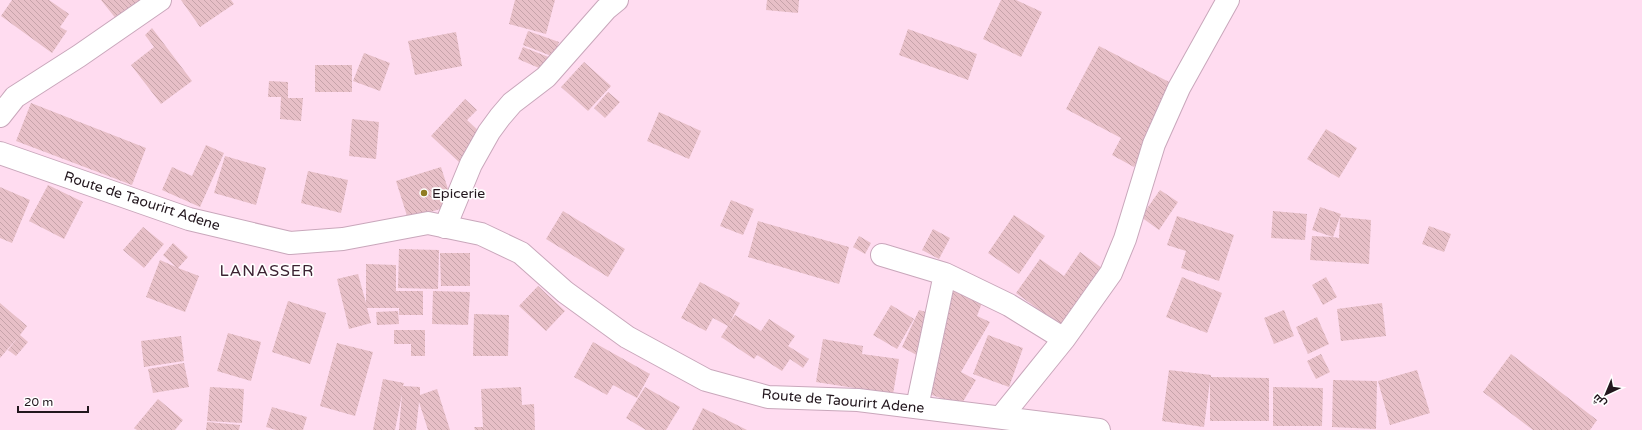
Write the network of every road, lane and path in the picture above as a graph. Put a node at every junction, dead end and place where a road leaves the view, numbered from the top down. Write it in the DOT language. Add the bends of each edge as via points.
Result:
graph roads {
  1 [pos="160,0"];
  2 [pos="617,0"];
  3 [pos="1228,0"];
  4 [pos="0,116"];
  5 [pos="0,153"];
  6 [pos="445,227"];
  7 [pos="882,255"];
  8 [pos="945,274"];
  9 [pos="1064,339"];
  10 [pos="917,407"];
  11 [pos="1001,417"];
  12 [pos="1099,430"];
  1 -- 4 [label="street" via="15,97"];
  2 -- 6 [label="street" via="546,77 512,103 500,117 471,164"];
  3 -- 9 [label="street" via="1179,88 1154,144 1112,273"];
  5 -- 6 [label="street, Route de Taourirt Adene" via="189,219 290,243 343,239 428,223"];
  6 -- 10 [label="street, Route de Taourirt Adene" via="481,234 521,253 564,292 627,336 706,380 768,397 858,400"];
  7 -- 8 [label="street"];
  8 -- 9 [label="street" via="1009,305"];
  8 -- 10 [label="street"];
  9 -- 11 [label="street"];
  10 -- 11 [label="street, Route de Taourirt Adene"];
  11 -- 12 [label="street, Route de Taourirt Adene"];
}
